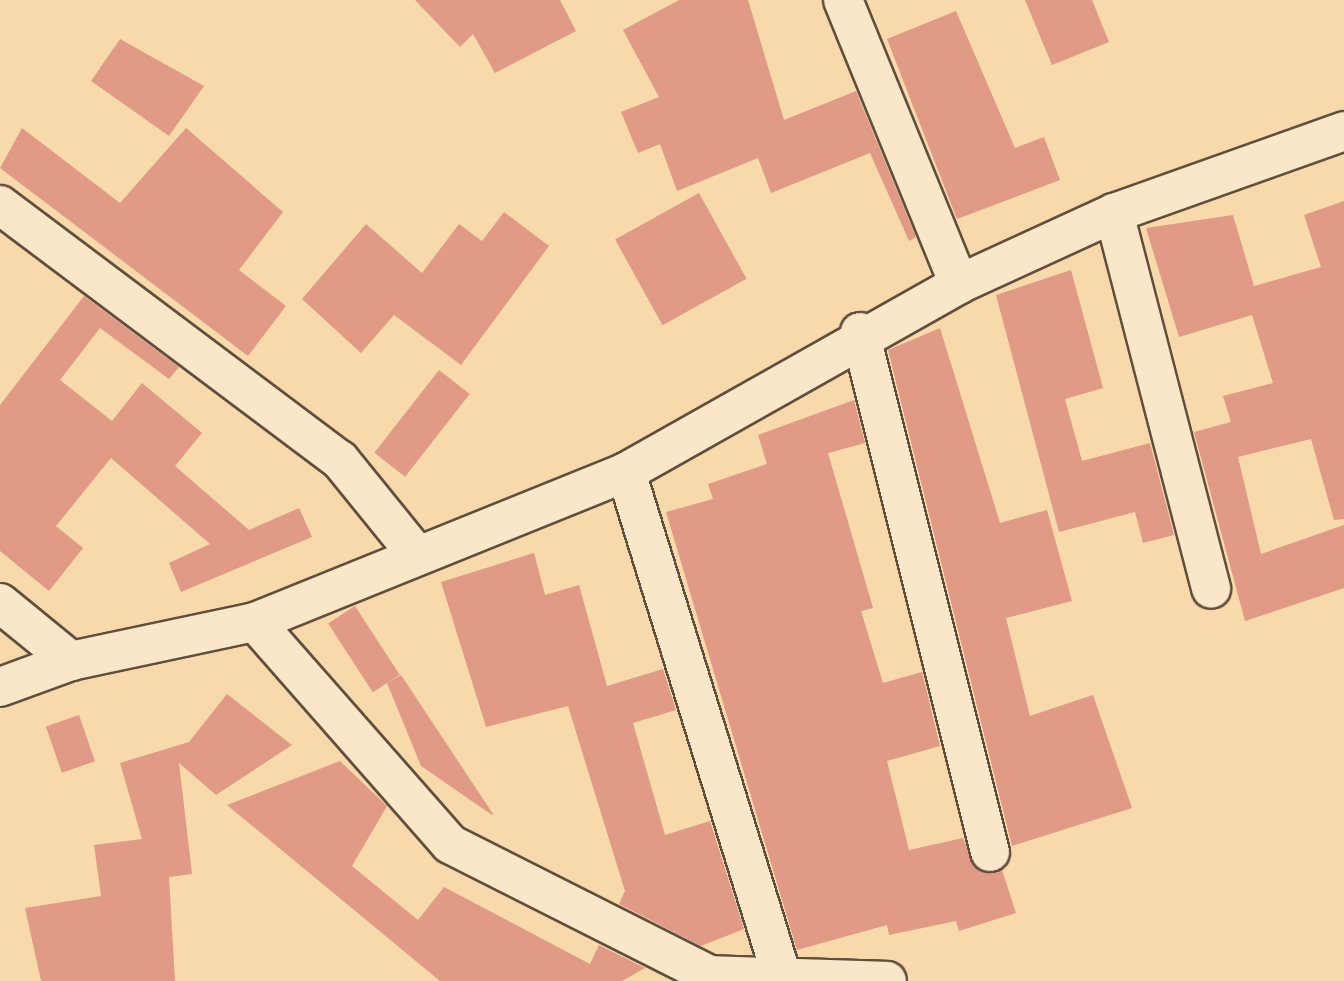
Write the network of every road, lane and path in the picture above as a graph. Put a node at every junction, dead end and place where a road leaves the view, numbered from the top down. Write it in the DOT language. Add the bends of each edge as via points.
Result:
graph roads {
  1 [pos="843,0"];
  2 [pos="1344,131"];
  3 [pos="0,205"];
  4 [pos="1114,213"];
  5 [pos="958,284"];
  6 [pos="860,332"];
  7 [pos="626,472"];
  8 [pos="416,554"];
  9 [pos="1210,589"];
  10 [pos="0,602"];
  11 [pos="254,622"];
  12 [pos="70,661"];
  13 [pos="0,687"];
  14 [pos="990,852"];
  15 [pos="782,977"];
  16 [pos="887,981"];
  1 -- 5 [label="street"];
  2 -- 4 [label="street"];
  3 -- 8 [label="street" via="340,460"];
  4 -- 5 [label="street"];
  4 -- 9 [label="street"];
  5 -- 6 [label="street"];
  6 -- 7 [label="street"];
  6 -- 14 [label="street"];
  7 -- 8 [label="street"];
  7 -- 15 [label="street"];
  8 -- 11 [label="street"];
  10 -- 12 [label="street"];
  11 -- 12 [label="street"];
  11 -- 15 [label="street" via="450,844 710,975"];
  12 -- 13 [label="street"];
  15 -- 16 [label="street"];
}
